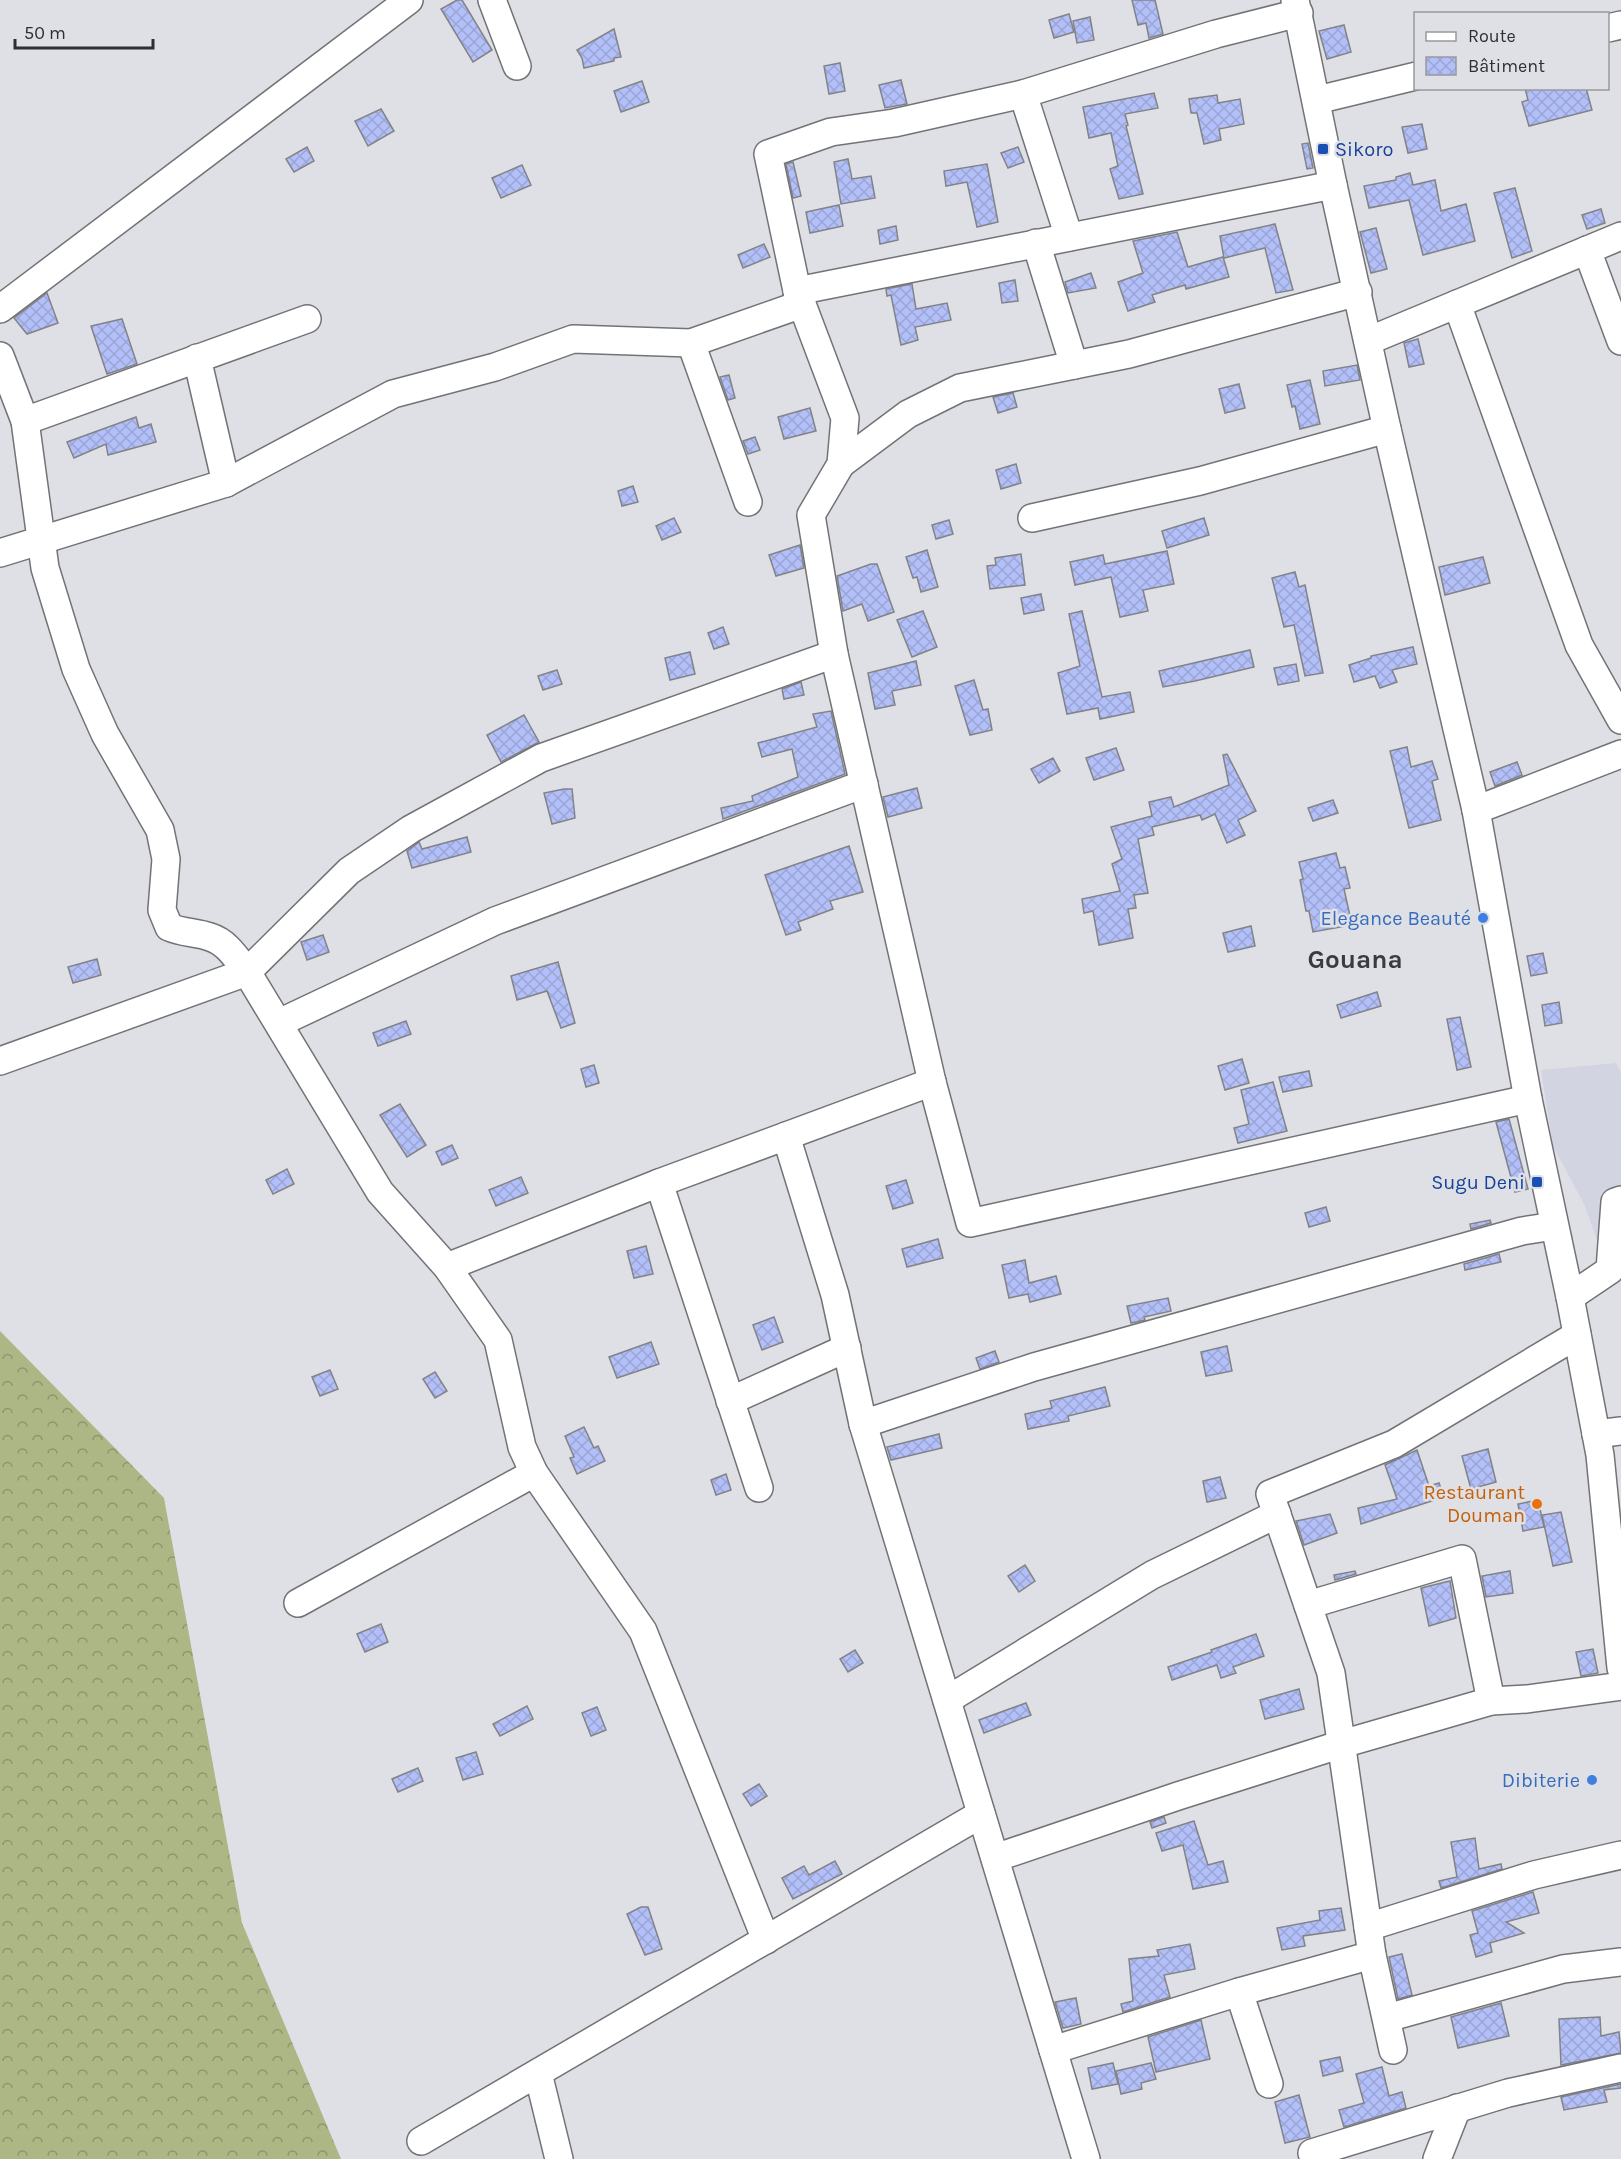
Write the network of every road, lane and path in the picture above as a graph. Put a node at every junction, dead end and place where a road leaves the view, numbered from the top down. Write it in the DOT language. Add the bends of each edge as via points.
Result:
graph roads {
  1 [pos="409,0"];
  2 [pos="492,0"];
  3 [pos="1297,7"];
  4 [pos="517,66"];
  5 [pos="1414,76"];
  6 [pos="1023,94"];
  7 [pos="1317,100"];
  8 [pos="1333,185"];
  9 [pos="1621,236"];
  10 [pos="1069,237"];
  11 [pos="1036,243"];
  12 [pos="1587,250"];
  13 [pos="1358,292"];
  14 [pos="799,297"];
  15 [pos="1457,304"];
  16 [pos="0,309"];
  17 [pos="307,319"];
  18 [pos="1368,341"];
  19 [pos="1621,341"];
  20 [pos="691,343"];
  21 [pos="0,356"];
  22 [pos="197,358"];
  23 [pos="1074,365"];
  24 [pos="25,422"];
  25 [pos="1387,429"];
  26 [pos="841,464"];
  27 [pos="226,483"];
  28 [pos="748,502"];
  29 [pos="1032,518"];
  30 [pos="41,541"];
  31 [pos="0,553"];
  32 [pos="834,654"];
  33 [pos="1621,720"];
  34 [pos="1621,754"];
  35 [pos="864,784"];
  36 [pos="1476,810"];
  37 [pos="248,972"];
  38 [pos="279,1023"];
  39 [pos="0,1061"];
  40 [pos="932,1082"];
  41 [pos="1528,1099"];
  42 [pos="786,1136"];
  43 [pos="659,1183"];
  44 [pos="1621,1200"];
  45 [pos="1554,1226"];
  46 [pos="447,1267"];
  47 [pos="1570,1297"];
  48 [pos="1577,1335"];
  49 [pos="846,1348"];
  50 [pos="730,1401"];
  51 [pos="863,1424"];
  52 [pos="1609,1432"];
  53 [pos="534,1473"];
  54 [pos="759,1488"];
  55 [pos="1277,1515"];
  56 [pos="1616,1558"];
  57 [pos="298,1603"];
  58 [pos="1308,1605"];
  59 [pos="1621,1668"];
  60 [pos="1621,1686"];
  61 [pos="947,1700"];
  62 [pos="1491,1701"];
  63 [pos="1342,1744"];
  64 [pos="981,1814"];
  65 [pos="1621,1855"];
  66 [pos="995,1858"];
  67 [pos="1368,1927"];
  68 [pos="766,1940"];
  69 [pos="1372,1954"];
  70 [pos="1621,1962"];
  71 [pos="1239,1992"];
  72 [pos="1387,2018"];
  73 [pos="1053,2049"];
  74 [pos="1393,2050"];
  75 [pos="1621,2068"];
  76 [pos="538,2073"];
  77 [pos="1269,2084"];
  78 [pos="1457,2109"];
  79 [pos="421,2141"];
  80 [pos="1312,2153"];
  81 [pos="559,2159"];
  82 [pos="1086,2159"];
  83 [pos="1437,2159"];
  1 -- 16 [label="street"];
  2 -- 4 [label="street"];
  3 -- 6 [label="street"];
  3 -- 7 [label="street"];
  5 -- 7 [label="street"];
  6 -- 10 [label="street"];
  6 -- 14 [label="street" via="894,123 831,132 768,154"];
  7 -- 8 [label="street"];
  8 -- 10 [label="street"];
  8 -- 13 [label="street"];
  9 -- 12 [label="street"];
  10 -- 11 [label="street"];
  11 -- 14 [label="street"];
  11 -- 23 [label="street"];
  12 -- 15 [label="street"];
  12 -- 19 [label="street"];
  13 -- 18 [label="street"];
  13 -- 23 [label="street" via="1129,354"];
  14 -- 20 [label="street"];
  14 -- 26 [label="street" via="845,418"];
  15 -- 18 [label="street"];
  15 -- 33 [label="street" via="1579,645"];
  17 -- 22 [label="street"];
  18 -- 25 [label="street"];
  20 -- 27 [label="street" via="573,339 495,368 393,394"];
  20 -- 28 [label="street"];
  21 -- 24 [label="street"];
  22 -- 24 [label="street"];
  22 -- 27 [label="street"];
  23 -- 26 [label="street" via="960,387 908,414"];
  24 -- 30 [label="street"];
  25 -- 29 [label="street" via="1200,481"];
  25 -- 36 [label="street"];
  26 -- 32 [label="street" via="811,515"];
  27 -- 30 [label="street"];
  30 -- 31 [label="street"];
  30 -- 37 [label="street" via="45,568 76,669 105,734 160,830 166,859 162,910 169,927 211,937 228,948"];
  32 -- 35 [label="street"];
  32 -- 37 [label="street" via="531,763 411,829 349,872"];
  34 -- 36 [label="street"];
  35 -- 38 [label="street" via="495,921"];
  35 -- 40 [label="street"];
  36 -- 41 [label="street"];
  37 -- 38 [label="street"];
  37 -- 39 [label="street"];
  38 -- 46 [label="street" via="380,1192"];
  40 -- 41 [label="street" via="970,1223"];
  40 -- 42 [label="street"];
  41 -- 45 [label="street"];
  42 -- 43 [label="street"];
  42 -- 49 [label="street" via="835,1295"];
  43 -- 46 [label="street"];
  43 -- 50 [label="street"];
  44 -- 47 [label="street" via="1615,1202 1610,1270"];
  45 -- 47 [label="street"];
  45 -- 51 [label="street" via="1034,1366"];
  46 -- 53 [label="street" via="498,1340 522,1447"];
  47 -- 48 [label="street"];
  48 -- 52 [label="street"];
  48 -- 55 [label="street" via="1394,1444 1270,1494"];
  49 -- 50 [label="street"];
  49 -- 51 [label="street"];
  50 -- 54 [label="street"];
  51 -- 61 [label="street"];
  52 -- 56 [label="street"];
  53 -- 57 [label="street"];
  53 -- 68 [label="street" via="643,1631"];
  55 -- 58 [label="street"];
  55 -- 61 [label="street" via="1152,1575"];
  56 -- 59 [label="street"];
  58 -- 62 [label="street" via="1462,1559"];
  58 -- 63 [label="street" via="1330,1673"];
  60 -- 62 [label="street"];
  61 -- 64 [label="street"];
  62 -- 63 [label="street"];
  63 -- 66 [label="street"];
  63 -- 67 [label="street"];
  64 -- 66 [label="street"];
  64 -- 68 [label="street"];
  65 -- 67 [label="street" via="1534,1875"];
  66 -- 73 [label="street"];
  67 -- 69 [label="street"];
  68 -- 76 [label="street"];
  69 -- 71 [label="street"];
  69 -- 72 [label="street"];
  70 -- 72 [label="street" via="1563,1969"];
  71 -- 73 [label="street"];
  71 -- 77 [label="street"];
  72 -- 74 [label="street"];
  73 -- 82 [label="street"];
  75 -- 78 [label="street" via="1508,2093"];
  76 -- 79 [label="street"];
  76 -- 81 [label="street"];
  78 -- 80 [label="street"];
  78 -- 83 [label="street"];
}
